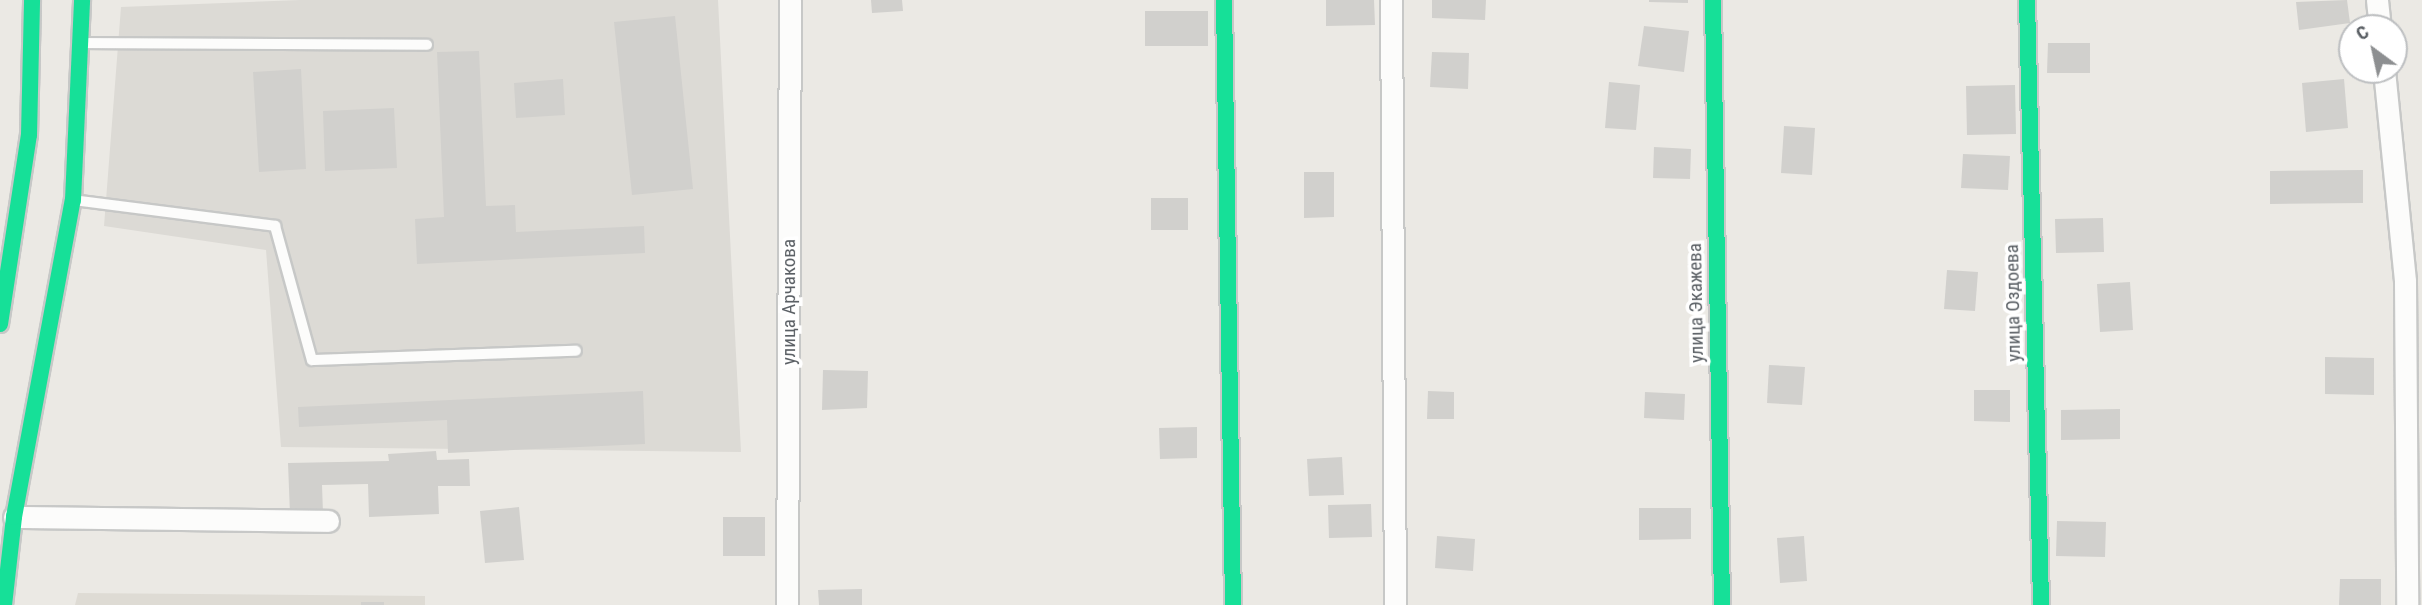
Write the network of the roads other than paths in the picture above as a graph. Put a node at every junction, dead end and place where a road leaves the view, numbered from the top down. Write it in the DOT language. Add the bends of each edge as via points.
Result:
graph roads {
  1 [pos="33,0"];
  2 [pos="82,0"];
  3 [pos="790,0"];
  4 [pos="1224,0"];
  5 [pos="1391,0"];
  6 [pos="1713,0"];
  7 [pos="2027,0"];
  8 [pos="78,43"];
  9 [pos="427,45"];
  10 [pos="2385,84"];
  11 [pos="73,200"];
  12 [pos="0,324"];
  13 [pos="576,351"];
  14 [pos="14,517"];
  15 [pos="328,521"];
  16 [pos="4,605"];
  17 [pos="787,605"];
  18 [pos="1233,605"];
  19 [pos="1395,605"];
  20 [pos="1723,605"];
  21 [pos="2041,605"];
  22 [pos="2407,605"];
  1 -- 12 [label="main road" via="29,135"];
  2 -- 8 [label="main road"];
  3 -- 17 [label="street, улица Арчакова"];
  4 -- 18 [label="main road"];
  5 -- 19 [label="street"];
  6 -- 20 [label="main road, улица Экажева"];
  7 -- 21 [label="main road, улица Оздоева"];
  8 -- 9 [label="lane"];
  8 -- 11 [label="main road"];
  10 -- 22 [label="street" via="2405,281"];
  11 -- 13 [label="lane" via="275,226 312,360"];
  11 -- 14 [label="main road"];
  14 -- 15 [label="street"];
  14 -- 16 [label="main road"];
}
